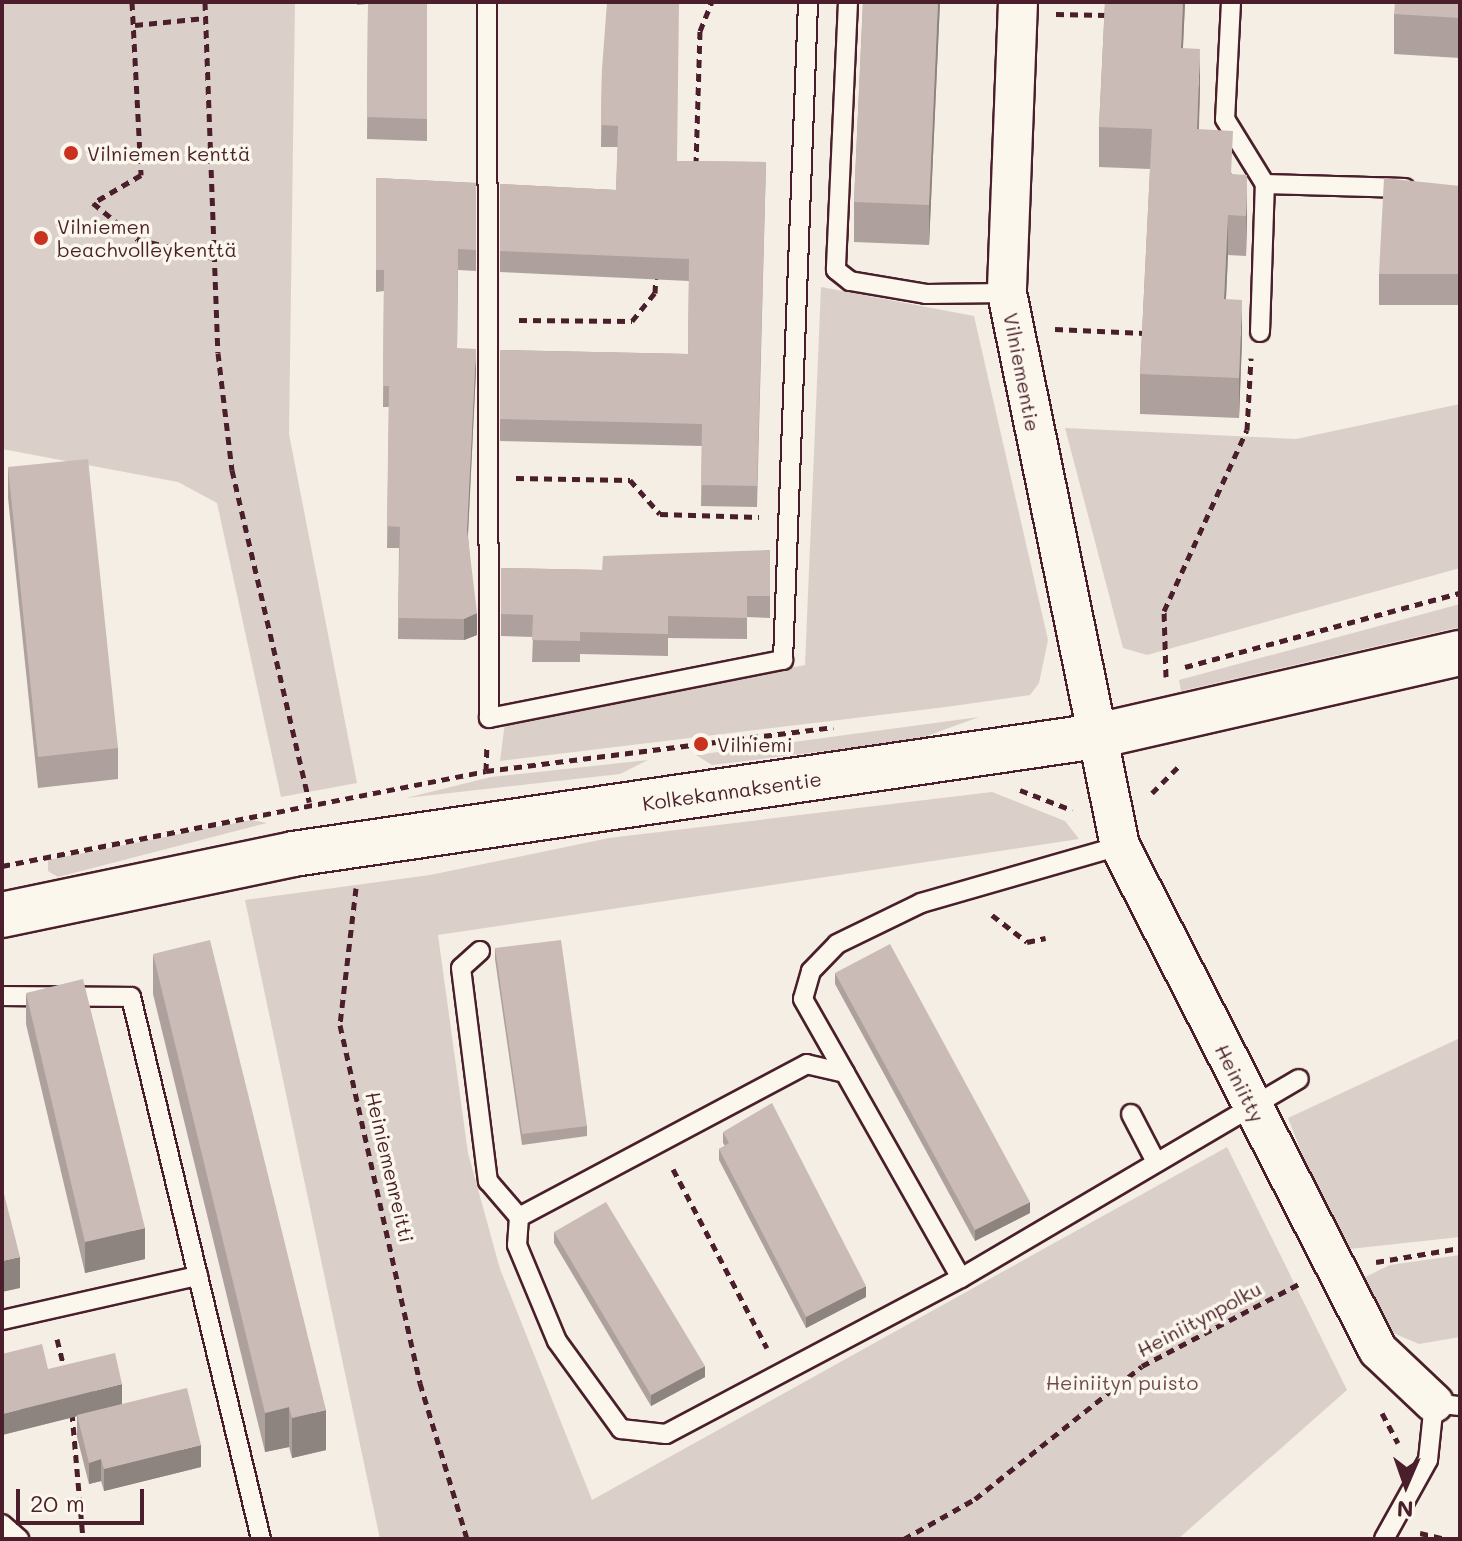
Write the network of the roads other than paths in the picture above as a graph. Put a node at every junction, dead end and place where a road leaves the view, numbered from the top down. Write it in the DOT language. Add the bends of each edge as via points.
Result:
graph roads {
  1 [pos="487,2"];
  2 [pos="808,2"];
  3 [pos="848,2"];
  4 [pos="1231,2"];
  5 [pos="1029,8"];
  6 [pos="1265,184"];
  7 [pos="1430,189"];
  8 [pos="1007,293"];
  9 [pos="1260,332"];
  10 [pos="1460,653"];
  11 [pos="1097,736"];
  12 [pos="1120,846"];
  13 [pos="2,915"];
  14 [pos="480,951"];
  15 [pos="2,996"];
  16 [pos="845,1073"];
  17 [pos="1299,1079"];
  18 [pos="1252,1106"];
  19 [pos="1131,1114"];
  20 [pos="1156,1162"];
  21 [pos="519,1217"];
  22 [pos="198,1276"];
  23 [pos="961,1278"];
  24 [pos="2,1320"];
  25 [pos="1447,1404"];
  26 [pos="2,1524"];
  27 [pos="19,1539"];
  28 [pos="261,1539"];
  29 [pos="1384,1539"];
  1 -- 2 [label="lane" via="489,718 783,660"];
  3 -- 8 [label="lane" via="836,270 850,281 926,294"];
  4 -- 6 [label="lane" via="1225,119"];
  5 -- 8 [label="street, Vilniementie"];
  6 -- 7 [label="lane"];
  6 -- 9 [label="lane"];
  8 -- 11 [label="street, Vilniementie"];
  10 -- 11 [label="main road, Kolkekannaksentie"];
  11 -- 12 [label="street, Heiniitty"];
  11 -- 13 [label="main road, Kolkekannaksentie" via="357,845"];
  12 -- 16 [label="lane" via="953,893 837,944 811,971 803,999"];
  12 -- 18 [label="street, Heiniitty"];
  14 -- 21 [label="lane" via="461,968 488,1181"];
  15 -- 22 [label="lane" via="131,997"];
  16 -- 21 [label="lane" via="807,1064"];
  16 -- 23 [label="lane"];
  17 -- 18 [label="lane"];
  18 -- 20 [label="lane"];
  18 -- 25 [label="street, Heiniitty" via="1378,1350"];
  19 -- 20 [label="lane"];
  20 -- 23 [label="lane"];
  21 -- 23 [label="lane" via="517,1245 557,1341 621,1429 666,1434"];
  22 -- 24 [label="lane"];
  22 -- 28 [label="lane"];
  25 -- 29 [label="lane" via="1428,1460"];
  26 -- 27 [label="lane"];
}
